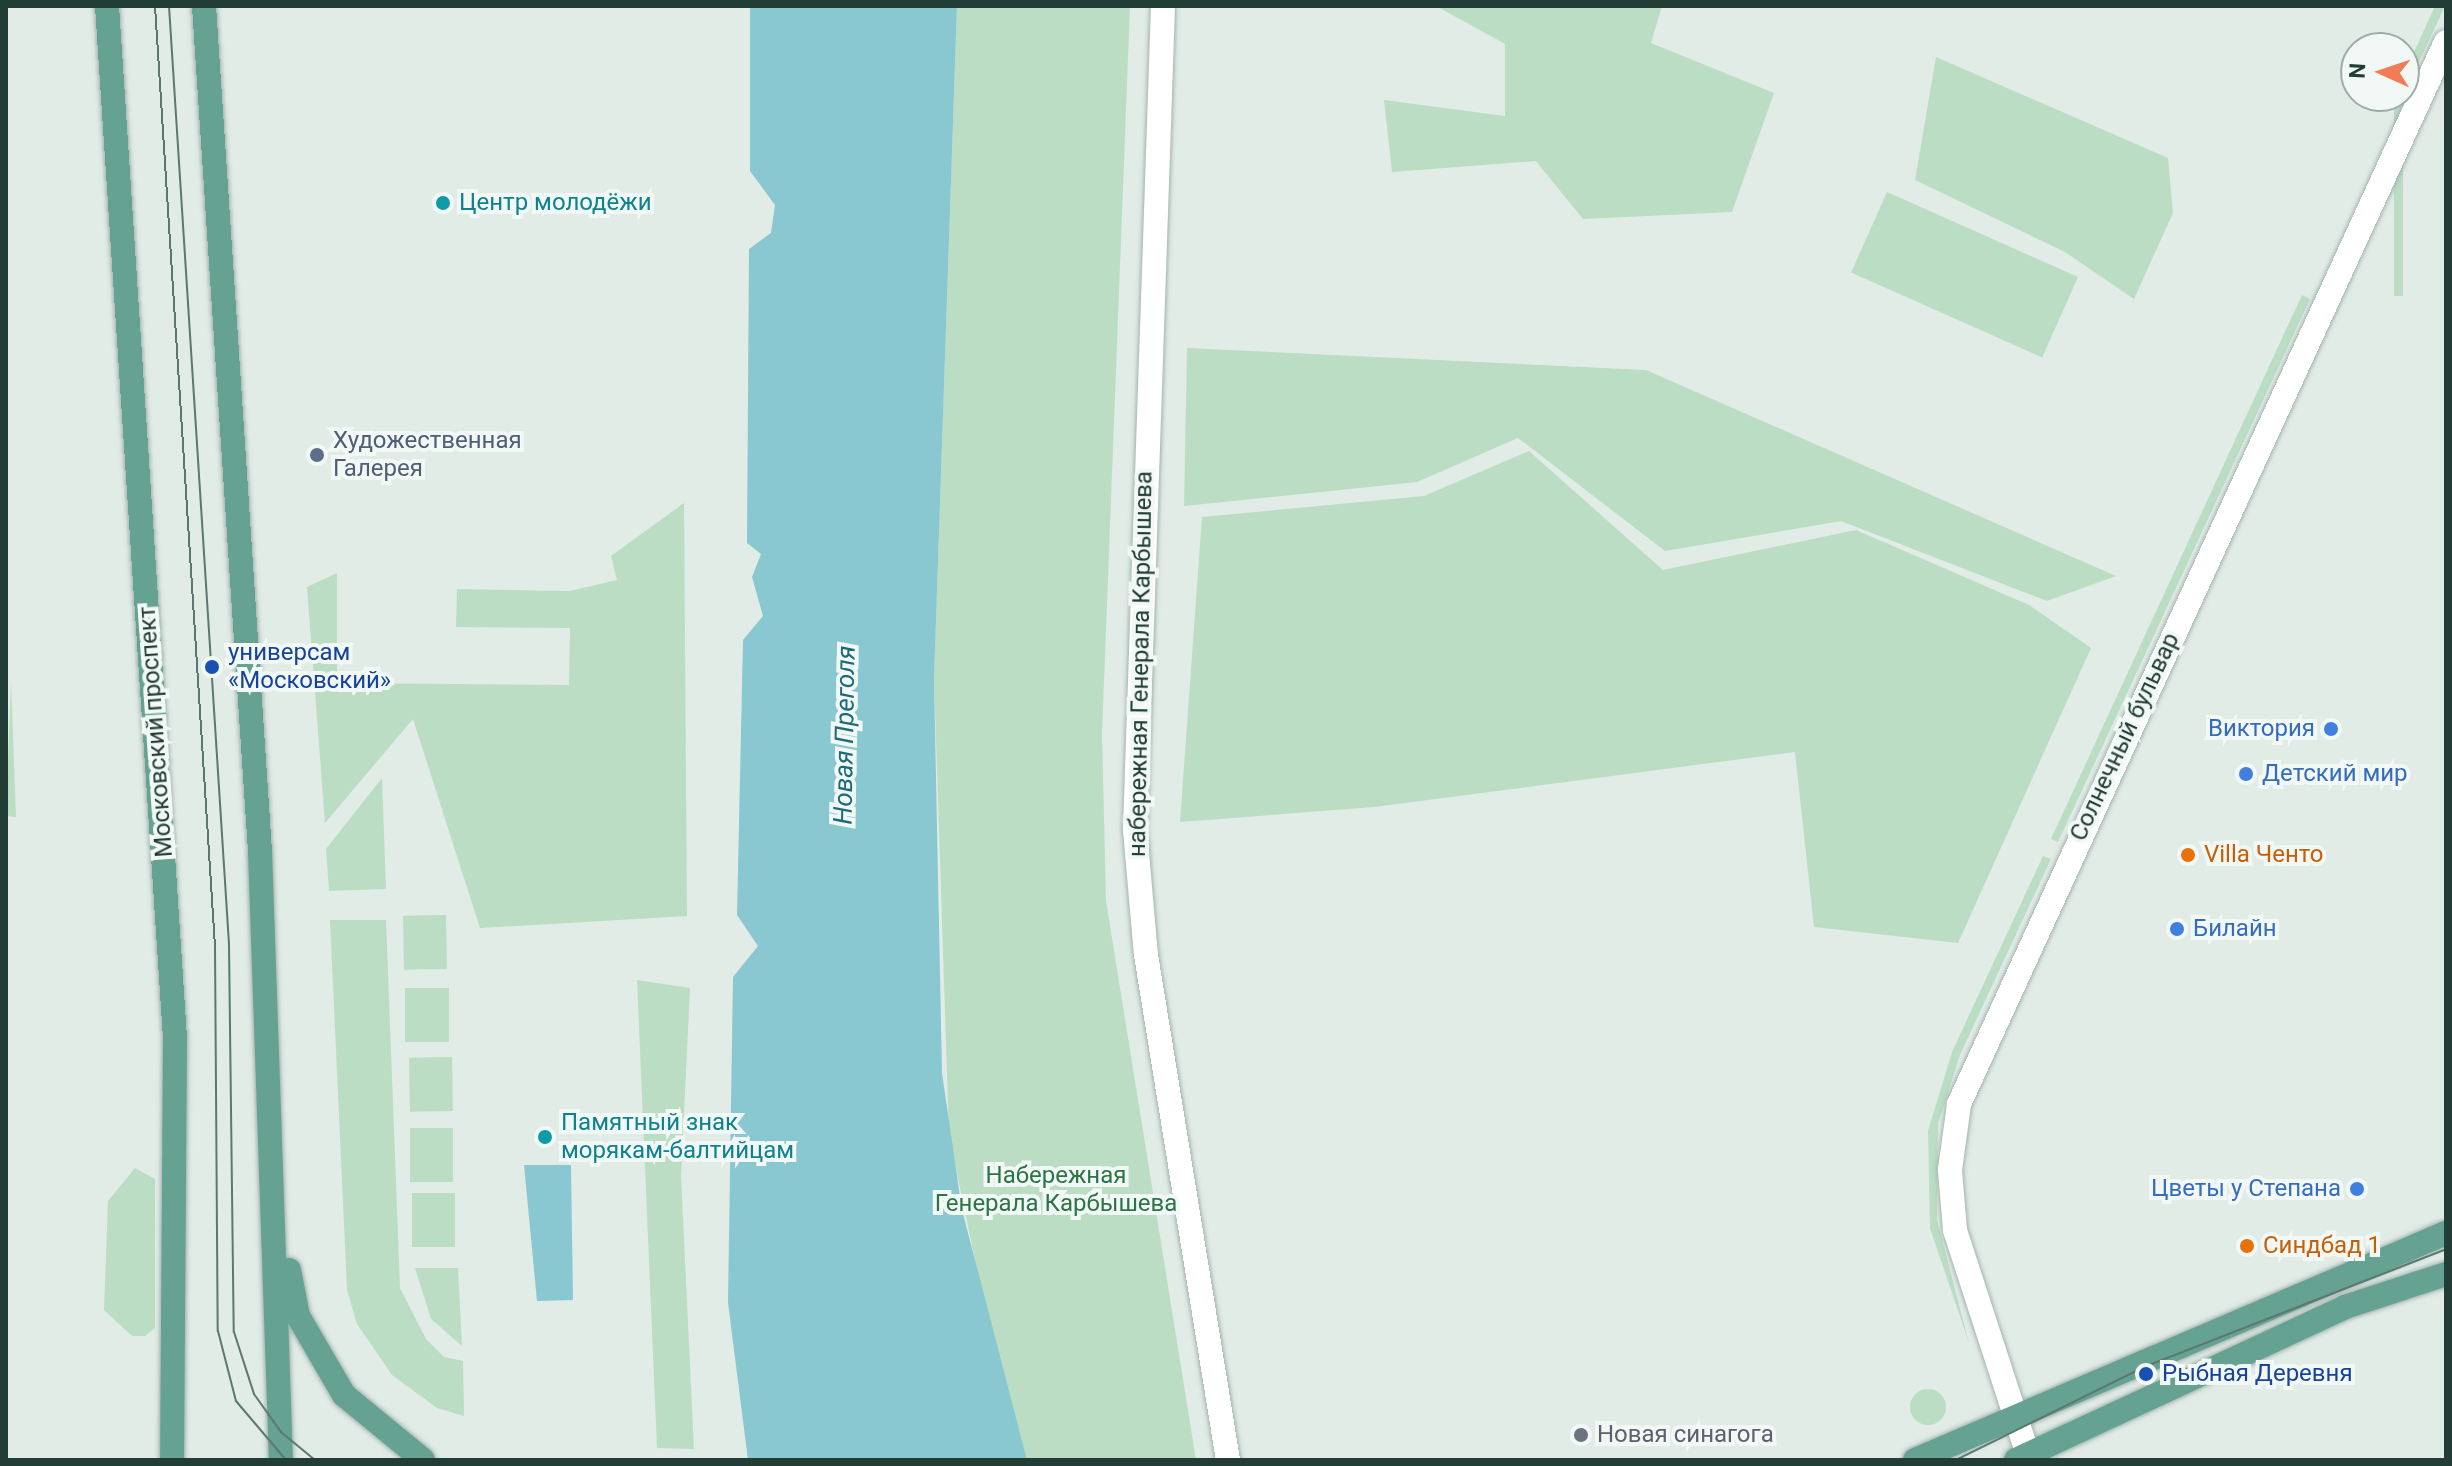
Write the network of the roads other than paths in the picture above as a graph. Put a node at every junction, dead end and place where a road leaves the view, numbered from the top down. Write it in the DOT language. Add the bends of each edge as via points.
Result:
graph roads {
  1 [pos="107,6"];
  2 [pos="204,6"];
  3 [pos="1163,6"];
  4 [pos="2446,42"];
  5 [pos="278,1212"];
  6 [pos="2446,1233"];
  7 [pos="2446,1274"];
  8 [pos="2014,1416"];
  9 [pos="2022,1457"];
  10 [pos="172,1460"];
  11 [pos="281,1460"];
  12 [pos="423,1460"];
  13 [pos="1228,1460"];
  14 [pos="1915,1460"];
  1 -- 10 [label="main road, Московский проспект" via="175,1037"];
  2 -- 5 [label="main road"];
  3 -- 13 [label="street, набережная Генерала Карбышева" via="1135,830 1146,955"];
  4 -- 8 [label="street, Солнечный бульвар" via="1962,1094 1951,1151 1952,1211"];
  5 -- 11 [label="main road"];
  5 -- 12 [label="main road" via="298,1316 344,1395"];
  6 -- 8 [label="main road"];
  7 -- 9 [label="main road" via="2345,1307"];
  8 -- 9 [label="street, Солнечный бульвар"];
  8 -- 14 [label="main road"];
}
